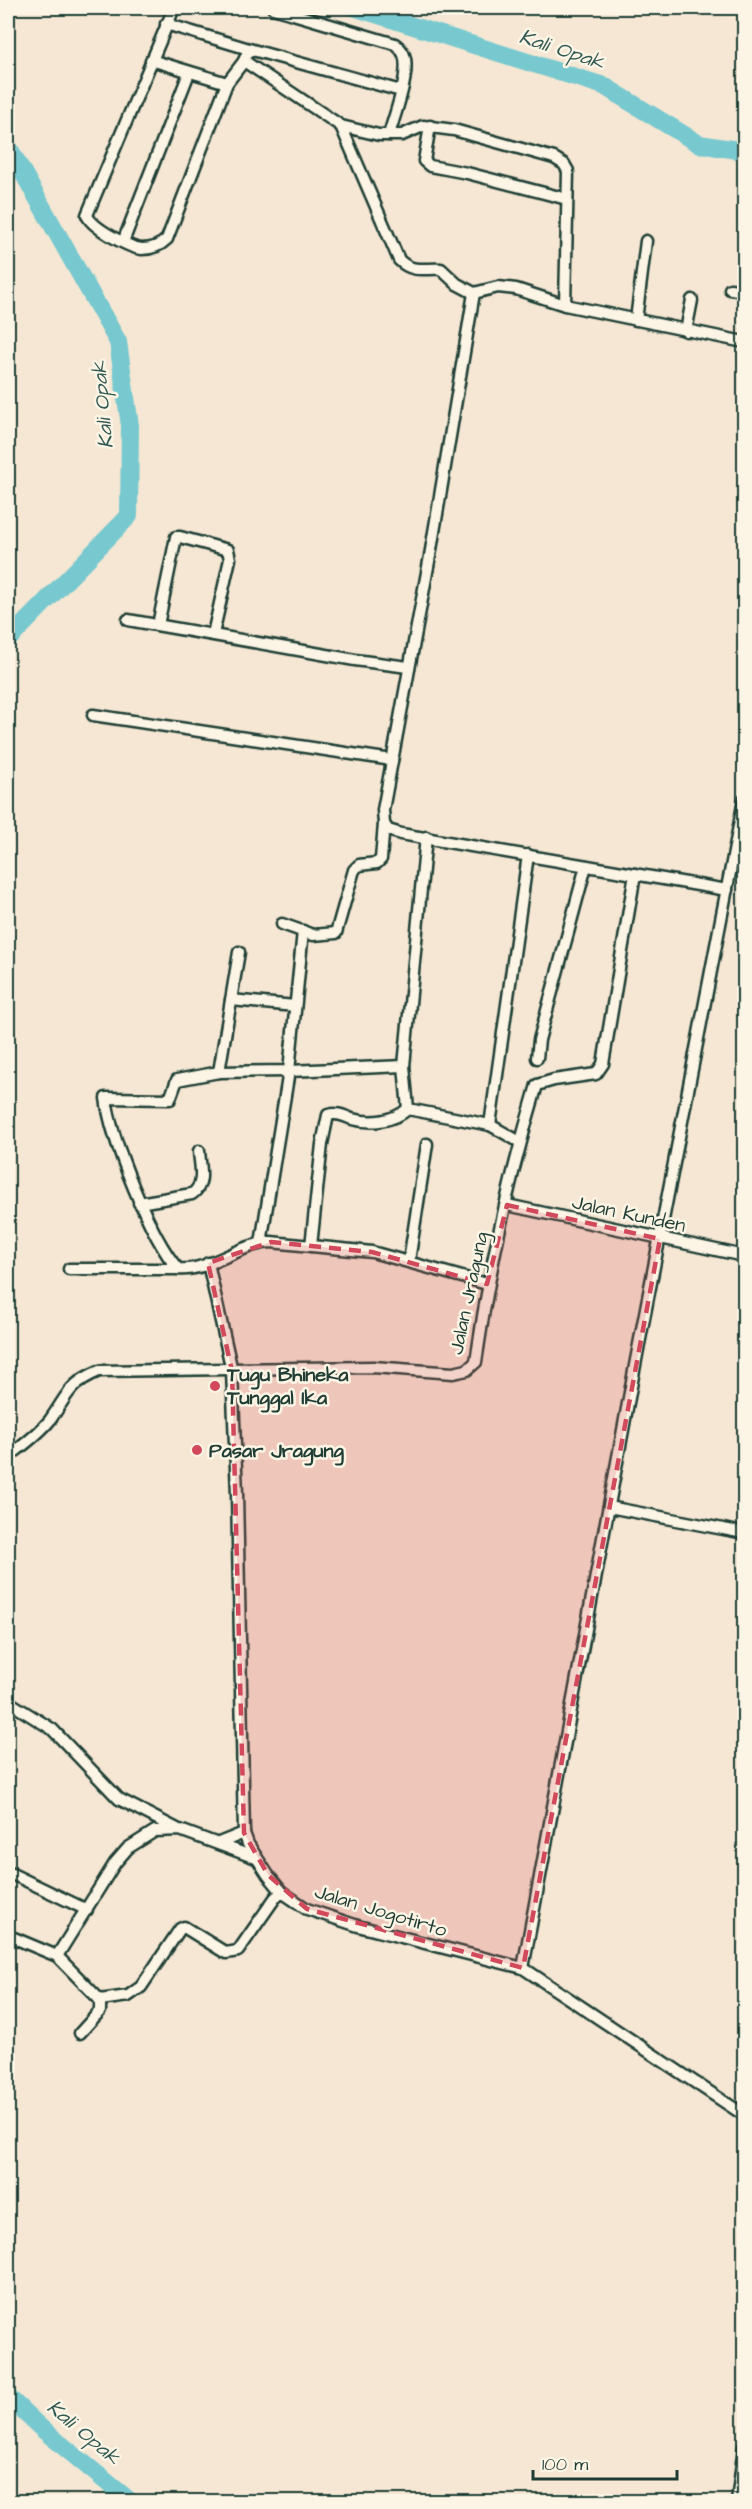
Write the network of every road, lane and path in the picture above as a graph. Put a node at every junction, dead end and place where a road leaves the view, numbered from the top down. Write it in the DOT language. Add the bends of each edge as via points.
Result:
graph roads {
  1 [pos="174,8"];
  2 [pos="273,8"];
  3 [pos="166,24"];
  4 [pos="249,49"];
  5 [pos="151,60"];
  6 [pos="244,61"];
  7 [pos="189,73"];
  8 [pos="227,83"];
  9 [pos="401,91"];
  10 [pos="341,126"];
  11 [pos="430,126"];
  12 [pos="389,135"];
  13 [pos="567,199"];
  14 [pos="646,241"];
  15 [pos="123,242"];
  16 [pos="730,289"];
  17 [pos="744,291"];
  18 [pos="474,293"];
  19 [pos="692,300"];
  20 [pos="565,305"];
  21 [pos="636,320"];
  22 [pos="686,331"];
  23 [pos="744,342"];
  24 [pos="128,620"];
  25 [pos="158,625"];
  26 [pos="213,634"];
  27 [pos="408,667"];
  28 [pos="93,715"];
  29 [pos="392,760"];
  30 [pos="744,800"];
  31 [pos="384,824"];
  32 [pos="426,837"];
  33 [pos="528,855"];
  34 [pos="586,866"];
  35 [pos="635,874"];
  36 [pos="727,890"];
  37 [pos="282,924"];
  38 [pos="303,931"];
  39 [pos="239,952"];
  40 [pos="231,1000"];
  41 [pos="295,1006"];
  42 [pos="537,1058"];
  43 [pos="404,1066"];
  44 [pos="219,1071"];
  45 [pos="289,1071"];
  46 [pos="408,1109"];
  47 [pos="490,1125"];
  48 [pos="520,1142"];
  49 [pos="427,1144"];
  50 [pos="199,1152"];
  51 [pos="139,1203"];
  52 [pos="507,1205"];
  53 [pos="660,1239"];
  54 [pos="261,1243"];
  55 [pos="311,1246"];
  56 [pos="744,1256"];
  57 [pos="409,1261"];
  58 [pos="208,1263"];
  59 [pos="69,1269"];
  60 [pos="178,1269"];
  61 [pos="487,1284"];
  62 [pos="232,1371"];
  63 [pos="8,1457"];
  64 [pos="609,1507"];
  65 [pos="744,1533"];
  66 [pos="12,1704"];
  67 [pos="180,1830"];
  68 [pos="244,1833"];
  69 [pos="219,1843"];
  70 [pos="256,1858"];
  71 [pos="8,1872"];
  72 [pos="282,1892"];
  73 [pos="87,1910"];
  74 [pos="14,1938"];
  75 [pos="57,1956"];
  76 [pos="523,1968"];
  77 [pos="100,2000"];
  78 [pos="80,2033"];
  79 [pos="744,2115"];
  80 [pos="744,2447"];
  81 [pos="737,2502"];
  1 -- 3 [label="street"];
  2 -- 9 [label="street" via="395,44 405,57"];
  3 -- 4 [label="street"];
  3 -- 5 [label="street"];
  4 -- 6 [label="street"];
  4 -- 9 [label="street"];
  5 -- 7 [label="street"];
  5 -- 15 [label="street" via="87,215 93,224"];
  6 -- 8 [label="street"];
  6 -- 10 [label="street"];
  7 -- 8 [label="street"];
  7 -- 15 [label="street"];
  8 -- 15 [label="street" via="167,239 159,246 140,249"];
  9 -- 12 [label="street"];
  10 -- 12 [label="street"];
  10 -- 18 [label="street" via="399,260 414,270 441,269"];
  11 -- 12 [label="street"];
  11 -- 13 [label="street" via="554,158 568,171"];
  11 -- 13 [label="street" via="424,161 430,166"];
  13 -- 20 [label="street"];
  14 -- 21 [label="street"];
  16 -- 17 [label="street"];
  18 -- 20 [label="street" via="498,287 516,289"];
  18 -- 27 [label="street"];
  19 -- 22 [label="street"];
  20 -- 21 [label="street"];
  21 -- 22 [label="street"];
  22 -- 23 [label="street"];
  24 -- 25 [label="street"];
  25 -- 26 [label="street"];
  25 -- 26 [label="street" via="176,537 180,537 228,550 230,559"];
  26 -- 27 [label="street"];
  27 -- 29 [label="street"];
  28 -- 29 [label="street"];
  29 -- 31 [label="street"];
  30 -- 36 [label="street"];
  31 -- 32 [label="street" via="388,830"];
  31 -- 38 [label="street" via="381,859 354,870 336,933 313,935"];
  32 -- 33 [label="street"];
  32 -- 43 [label="street"];
  33 -- 34 [label="street"];
  33 -- 47 [label="street"];
  34 -- 35 [label="street"];
  34 -- 42 [label="street"];
  35 -- 36 [label="street"];
  35 -- 48 [label="street, Jalan Jragung" via="603,1064 596,1074 537,1085"];
  36 -- 53 [label="street"];
  37 -- 38 [label="street"];
  38 -- 41 [label="street"];
  39 -- 40 [label="street"];
  40 -- 41 [label="street"];
  40 -- 44 [label="street"];
  41 -- 45 [label="street"];
  43 -- 45 [label="street"];
  43 -- 46 [label="street"];
  44 -- 45 [label="street"];
  44 -- 51 [label="street" via="177,1080 170,1099 106,1098 108,1115"];
  45 -- 54 [label="street"];
  46 -- 47 [label="street"];
  46 -- 55 [label="street" via="376,1122 328,1115"];
  47 -- 48 [label="street"];
  48 -- 52 [label="street, Jalan Jragung"];
  49 -- 57 [label="street"];
  50 -- 51 [label="street" via="198,1190"];
  51 -- 60 [label="street"];
  52 -- 53 [label="street, Jalan Kunden"];
  52 -- 61 [label="street, Jalan Jragung"];
  53 -- 56 [label="street, Jalan Kunden"];
  53 -- 64 [label="street"];
  54 -- 55 [label="street"];
  54 -- 58 [label="street"];
  55 -- 57 [label="street" via="372,1252"];
  57 -- 61 [label="street"];
  58 -- 60 [label="street"];
  58 -- 62 [label="street, Jalan Jogotirto"];
  59 -- 60 [label="street"];
  61 -- 62 [label="street, Jalan Jragung" via="476,1362 467,1370 453,1373 353,1367"];
  62 -- 63 [label="street, Jalan Jragung" via="99,1371 72,1386 49,1421"];
  62 -- 68 [label="street, Jalan Jogotirto"];
  64 -- 65 [label="street"];
  64 -- 76 [label="street"];
  66 -- 67 [label="street" via="52,1729 119,1798"];
  67 -- 69 [label="street"];
  67 -- 73 [label="street" via="155,1831 128,1848"];
  68 -- 69 [label="street"];
  68 -- 70 [label="street, Jalan Jogotirto"];
  69 -- 70 [label="street"];
  70 -- 72 [label="street, Jalan Jogotirto"];
  71 -- 73 [label="street"];
  72 -- 76 [label="street, Jalan Jogotirto" via="308,1909 358,1926"];
  72 -- 77 [label="street" via="238,1951 226,1953 184,1927 141,1987 128,1996"];
  73 -- 75 [label="street"];
  74 -- 75 [label="street"];
  75 -- 77 [label="street"];
  76 -- 79 [label="street, Jalan Jogotirto"];
  77 -- 78 [label="street" via="100,2011"];
  80 -- 81 [label="street"];
}
